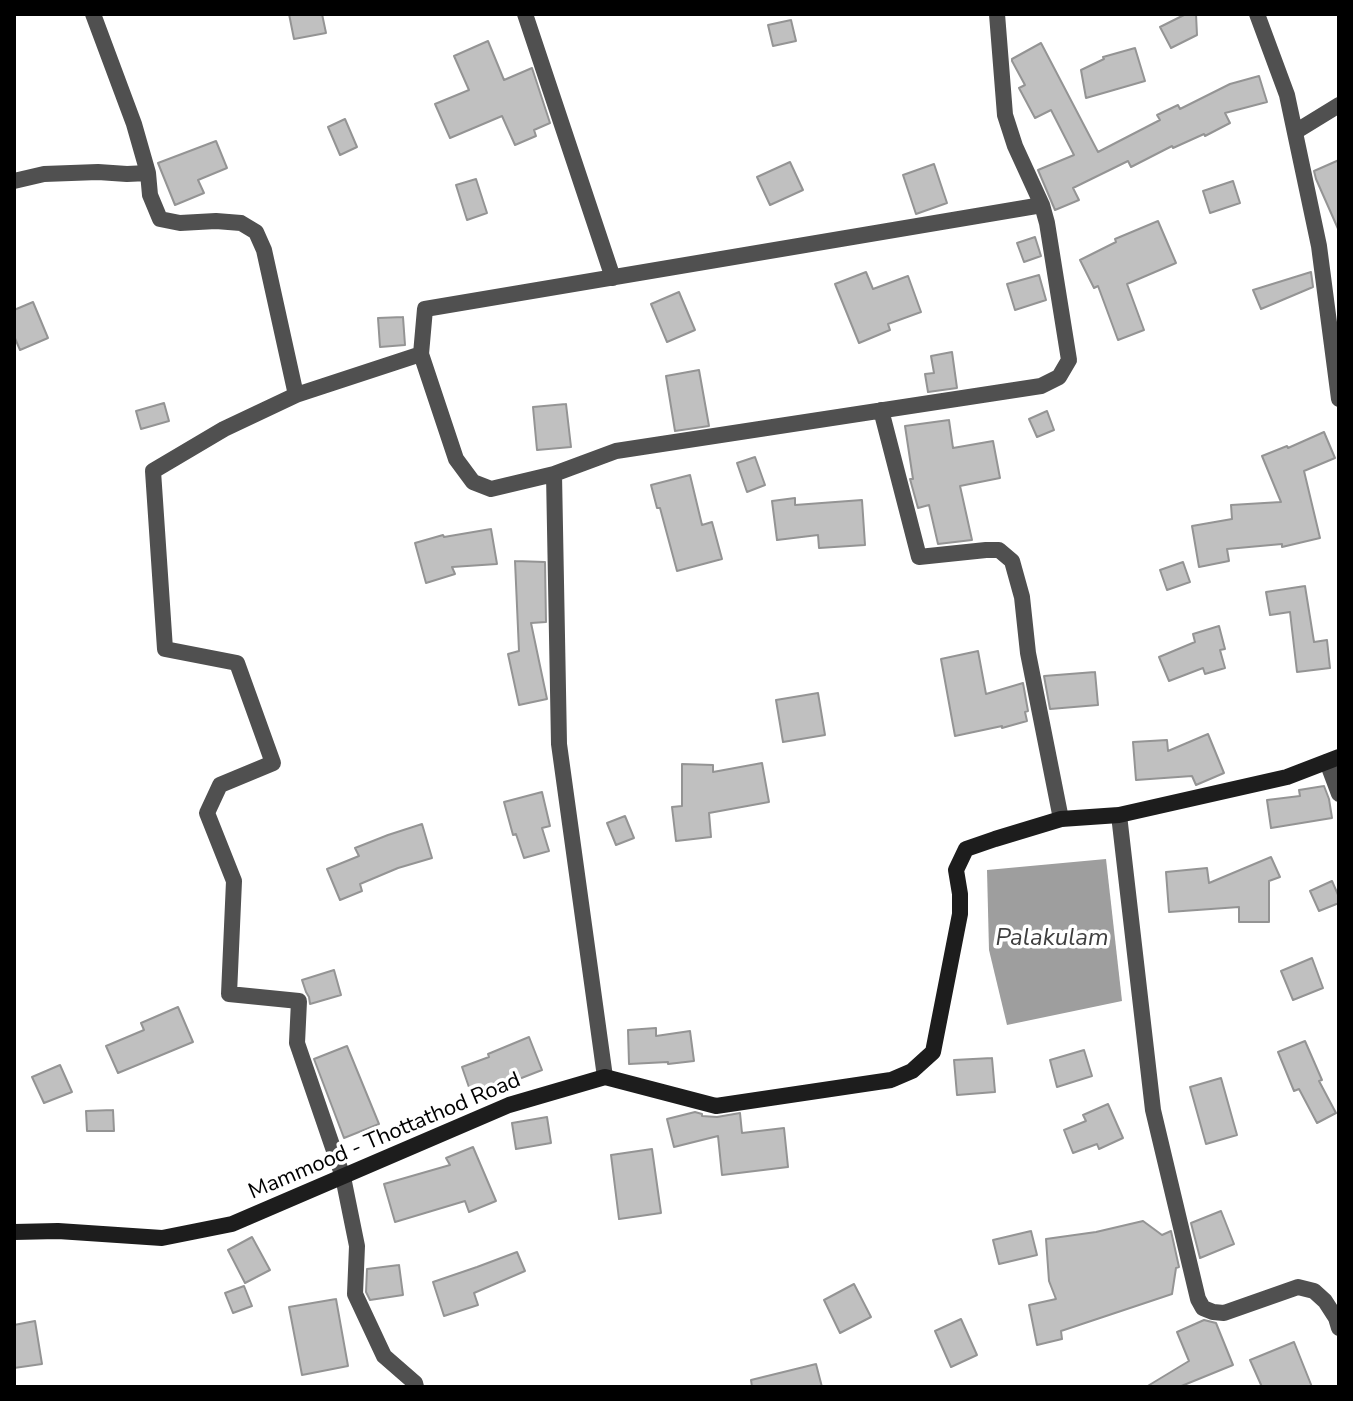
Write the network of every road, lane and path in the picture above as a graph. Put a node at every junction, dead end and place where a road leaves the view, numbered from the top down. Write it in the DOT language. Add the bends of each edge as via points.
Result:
graph roads {
  1 [pos="93,14"];
  2 [pos="525,14"];
  3 [pos="997,14"];
  4 [pos="1257,14"];
  5 [pos="1339,105"];
  6 [pos="1295,132"];
  7 [pos="148,173"];
  8 [pos="14,181"];
  9 [pos="1042,205"];
  10 [pos="613,278"];
  11 [pos="421,354"];
  12 [pos="296,395"];
  13 [pos="1339,399"];
  14 [pos="881,410"];
  15 [pos="554,474"];
  16 [pos="1333,759"];
  17 [pos="1339,794"];
  18 [pos="1119,815"];
  19 [pos="1061,819"];
  20 [pos="605,1077"];
  21 [pos="343,1177"];
  22 [pos="14,1232"];
  23 [pos="1339,1328"];
  24 [pos="416,1387"];
  1 -- 7 [label="street"];
  2 -- 10 [label="street"];
  3 -- 9 [label="street" via="1005,115"];
  4 -- 6 [label="street"];
  5 -- 6 [label="street"];
  6 -- 13 [label="street" via="1319,246"];
  7 -- 8 [label="street" via="44,174"];
  7 -- 12 [label="street" via="160,219 241,223 256,232"];
  9 -- 10 [label="street"];
  9 -- 14 [label="street" via="1069,360 1059,377 1041,386"];
  10 -- 11 [label="street" via="425,309"];
  11 -- 12 [label="street"];
  11 -- 15 [label="street" via="456,459 473,482 491,489"];
  12 -- 21 [label="street" via="153,471 165,649 237,663 273,763 220,785 207,813 234,881 229,994 299,1001 297,1043"];
  14 -- 15 [label="street" via="616,451"];
  14 -- 19 [label="street" via="919,557 999,550 1012,561"];
  15 -- 20 [label="street" via="559,744"];
  16 -- 17 [label="street"];
  16 -- 18 [label="street" via="1287,777"];
  18 -- 19 [label="street"];
  18 -- 23 [label="street" via="1153,1110 1198,1299 1203,1308 1224,1313 1298,1287 1325,1301"];
  19 -- 20 [label="street" via="966,849 956,870 960,914 933,1052 912,1071 891,1080 716,1106"];
  20 -- 21 [label="street, Mammood - Thottathod Road" via="509,1105"];
  21 -- 22 [label="street, Mammood - Thottathod Road" via="232,1224 162,1238"];
  21 -- 24 [label="street" via="357,1246 355,1294 384,1356"];
}
